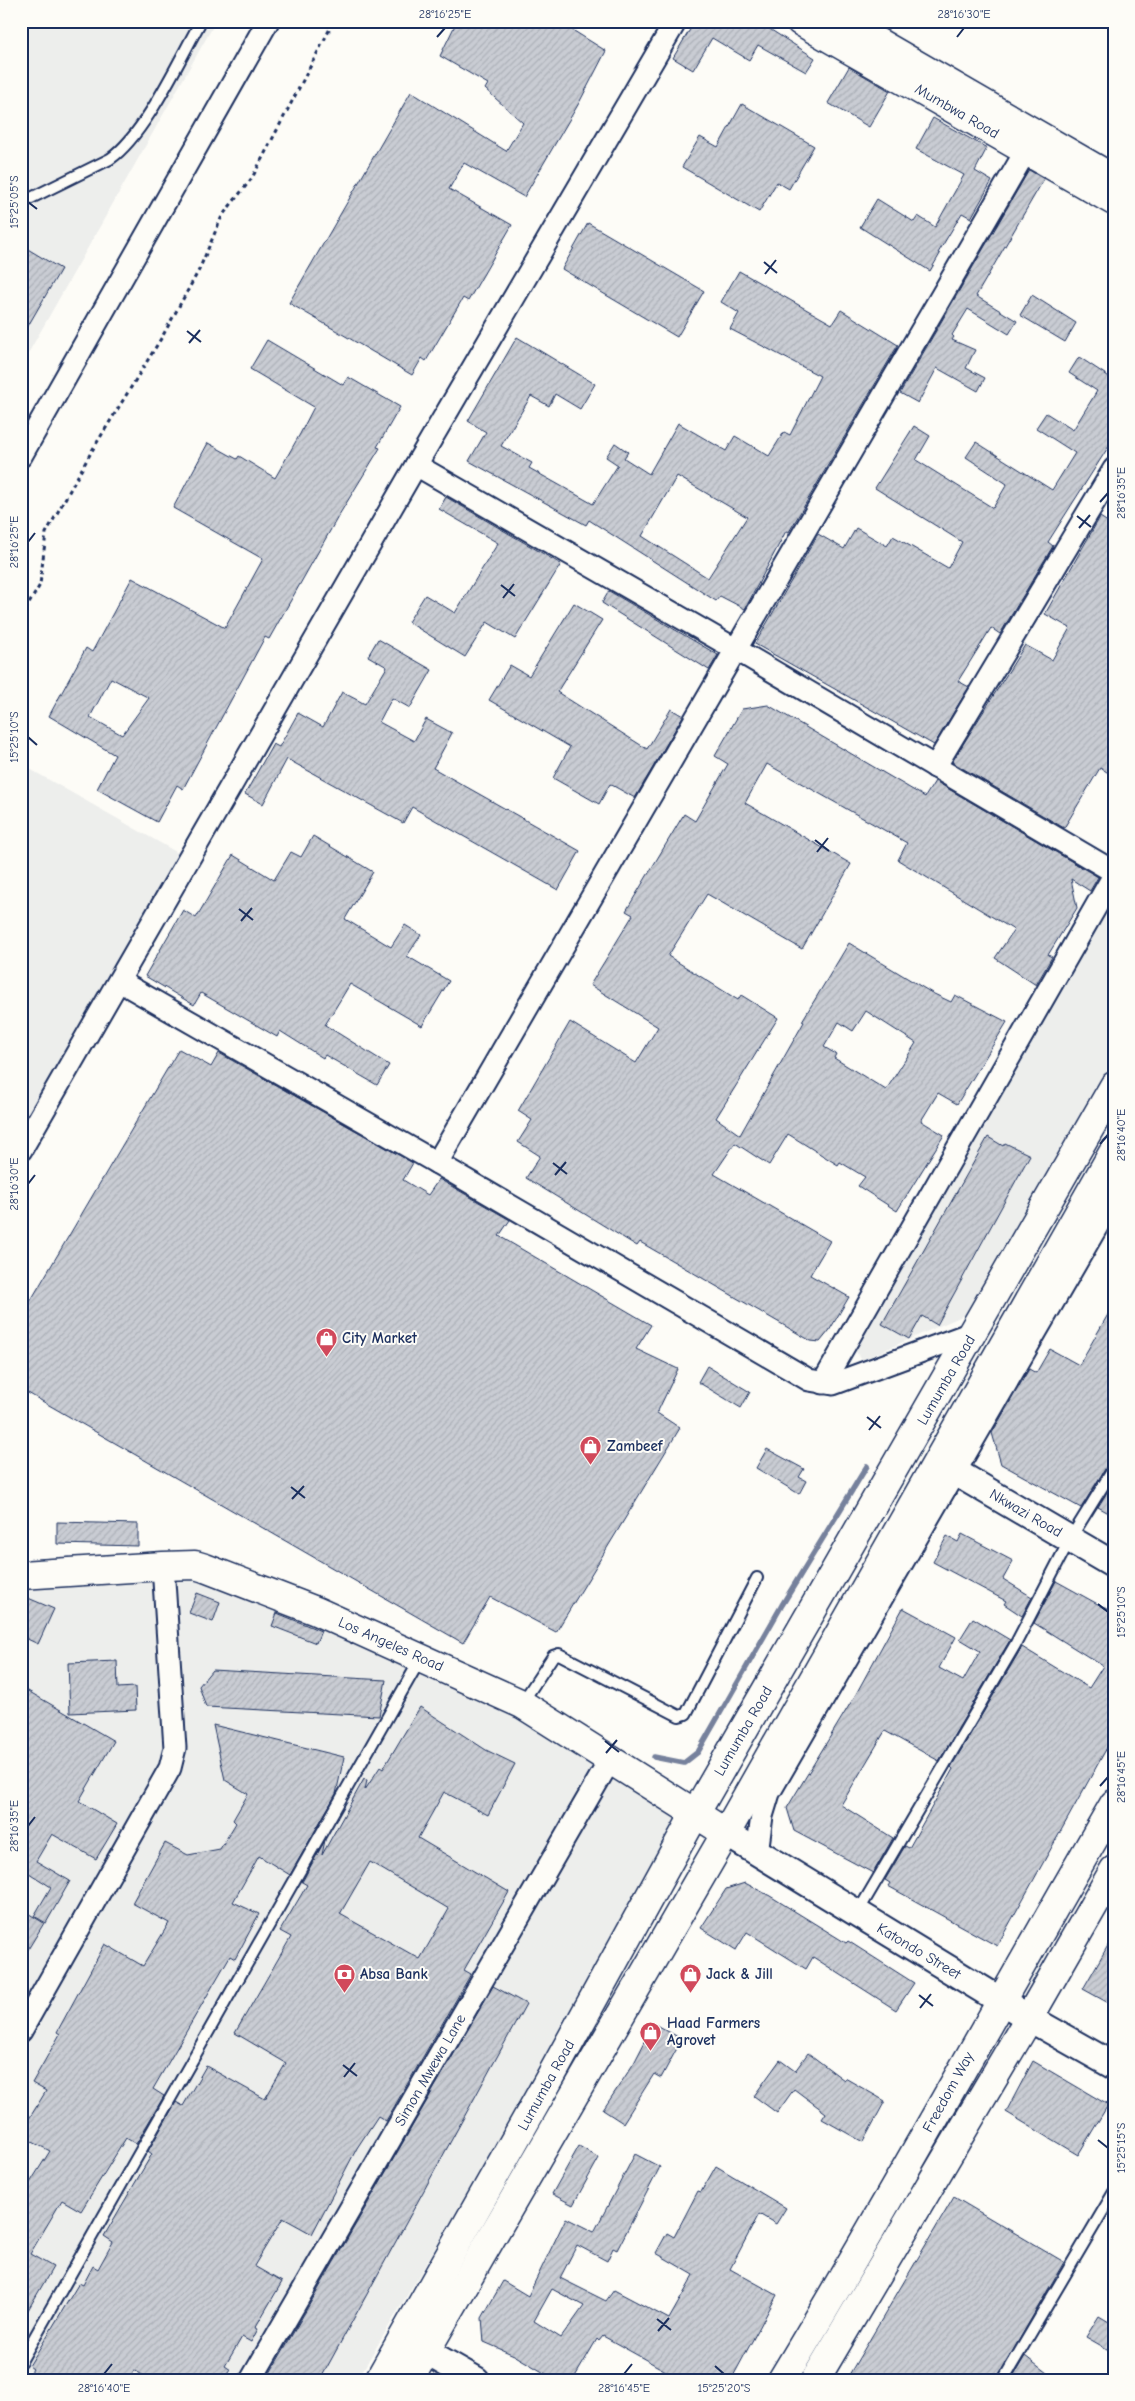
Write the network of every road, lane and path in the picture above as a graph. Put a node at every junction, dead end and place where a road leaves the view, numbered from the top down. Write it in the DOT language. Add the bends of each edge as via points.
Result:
graph roads {
  1 [pos="202,21"];
  2 [pos="268,21"];
  3 [pos="334,21"];
  4 [pos="676,21"];
  5 [pos="800,21"];
  6 [pos="841,21"];
  7 [pos="1031,142"];
  8 [pos="1113,194"];
  9 [pos="21,203"];
  10 [pos="21,456"];
  11 [pos="416,465"];
  12 [pos="1114,469"];
  13 [pos="21,616"];
  14 [pos="737,650"];
  15 [pos="935,767"];
  16 [pos="1114,874"];
  17 [pos="119,981"];
  18 [pos="1114,1086"];
  19 [pos="21,1150"];
  20 [pos="1114,1151"];
  21 [pos="437,1163"];
  22 [pos="1114,1197"];
  23 [pos="974,1332"];
  24 [pos="824,1383"];
  25 [pos="946,1467"];
  26 [pos="1114,1468"];
  27 [pos="1070,1538"];
  28 [pos="1114,1565"];
  29 [pos="163,1566"];
  30 [pos="21,1575"];
  31 [pos="757,1578"];
  32 [pos="421,1657"];
  33 [pos="522,1704"];
  34 [pos="610,1760"];
  35 [pos="1114,1804"];
  36 [pos="695,1814"];
  37 [pos="726,1833"];
  38 [pos="757,1853"];
  39 [pos="1114,1870"];
  40 [pos="857,1913"];
  41 [pos="1000,2000"];
  42 [pos="1030,2018"];
  43 [pos="21,2031"];
  44 [pos="1114,2066"];
  45 [pos="1114,2192"];
  46 [pos="425,2351"];
  47 [pos="21,2361"];
  48 [pos="251,2380"];
  49 [pos="379,2380"];
  50 [pos="409,2380"];
  51 [pos="476,2380"];
  52 [pos="782,2380"];
  53 [pos="815,2380"];
  54 [pos="1003,2380"];
  1 -- 9 [label="lane" via="124,150"];
  2 -- 10 [label="street"];
  3 -- 13 [label="path" via="252,178 222,216 199,270 162,337 46,532 40,585"];
  4 -- 11 [label="street"];
  5 -- 7 [label="main road, Mumbwa Road"];
  6 -- 7 [label="main road, Mumbwa Road"];
  7 -- 8 [label="main road, Mumbwa Road"];
  7 -- 14 [label="street"];
  11 -- 14 [label="street"];
  11 -- 17 [label="street"];
  12 -- 15 [label="street"];
  14 -- 15 [label="street"];
  14 -- 21 [label="street"];
  15 -- 16 [label="street"];
  16 -- 24 [label="street"];
  17 -- 19 [label="street"];
  17 -- 21 [label="street"];
  18 -- 23 [label="main road, Lumumba Road"];
  20 -- 25 [label="main road, Lumumba Road"];
  21 -- 24 [label="street" via="809,1380"];
  22 -- 25 [label="street"];
  23 -- 24 [label="street" via="833,1384"];
  23 -- 36 [label="main road, Lumumba Road"];
  25 -- 27 [label="street, Nkwazi Road"];
  25 -- 37 [label="main road, Lumumba Road"];
  25 -- 38 [label="street" via="769,1793"];
  26 -- 27 [label="lane"];
  27 -- 28 [label="street, Nkwazi Road"];
  27 -- 40 [label="lane" via="1015,1645"];
  29 -- 30 [label="main road, Los Angeles Road"];
  29 -- 32 [label="main road, Los Angeles Road" via="206,1568"];
  29 -- 43 [label="street" via="175,1748 170,1768"];
  31 -- 33 [label="lane" via="686,1714 679,1716 559,1654 552,1656"];
  32 -- 33 [label="main road, Los Angeles Road"];
  32 -- 47 [label="lane"];
  33 -- 34 [label="main road, Los Angeles Road"];
  34 -- 36 [label="main road, Los Angeles Road"];
  34 -- 48 [label="street, Simon Mwewa Lane"];
  35 -- 41 [label="main road, Freedom Way"];
  36 -- 37 [label="main road, Los Angeles Road"];
  36 -- 49 [label="main road, Lumumba Road"];
  37 -- 38 [label="street, Katondo Street"];
  37 -- 46 [label="main road, Lumumba Road"];
  38 -- 40 [label="street, Katondo Street"];
  39 -- 42 [label="main road, Freedom Way"];
  40 -- 41 [label="street, Katondo Street"];
  41 -- 42 [label="street, Katondo Street"];
  41 -- 52 [label="main road, Freedom Way" via="855,2260"];
  42 -- 44 [label="street, Katondo Street"];
  42 -- 53 [label="main road, Freedom Way"];
  45 -- 54 [label="lane"];
  46 -- 50 [label="main road, Lumumba Road"];
  46 -- 51 [label="street"];
}
